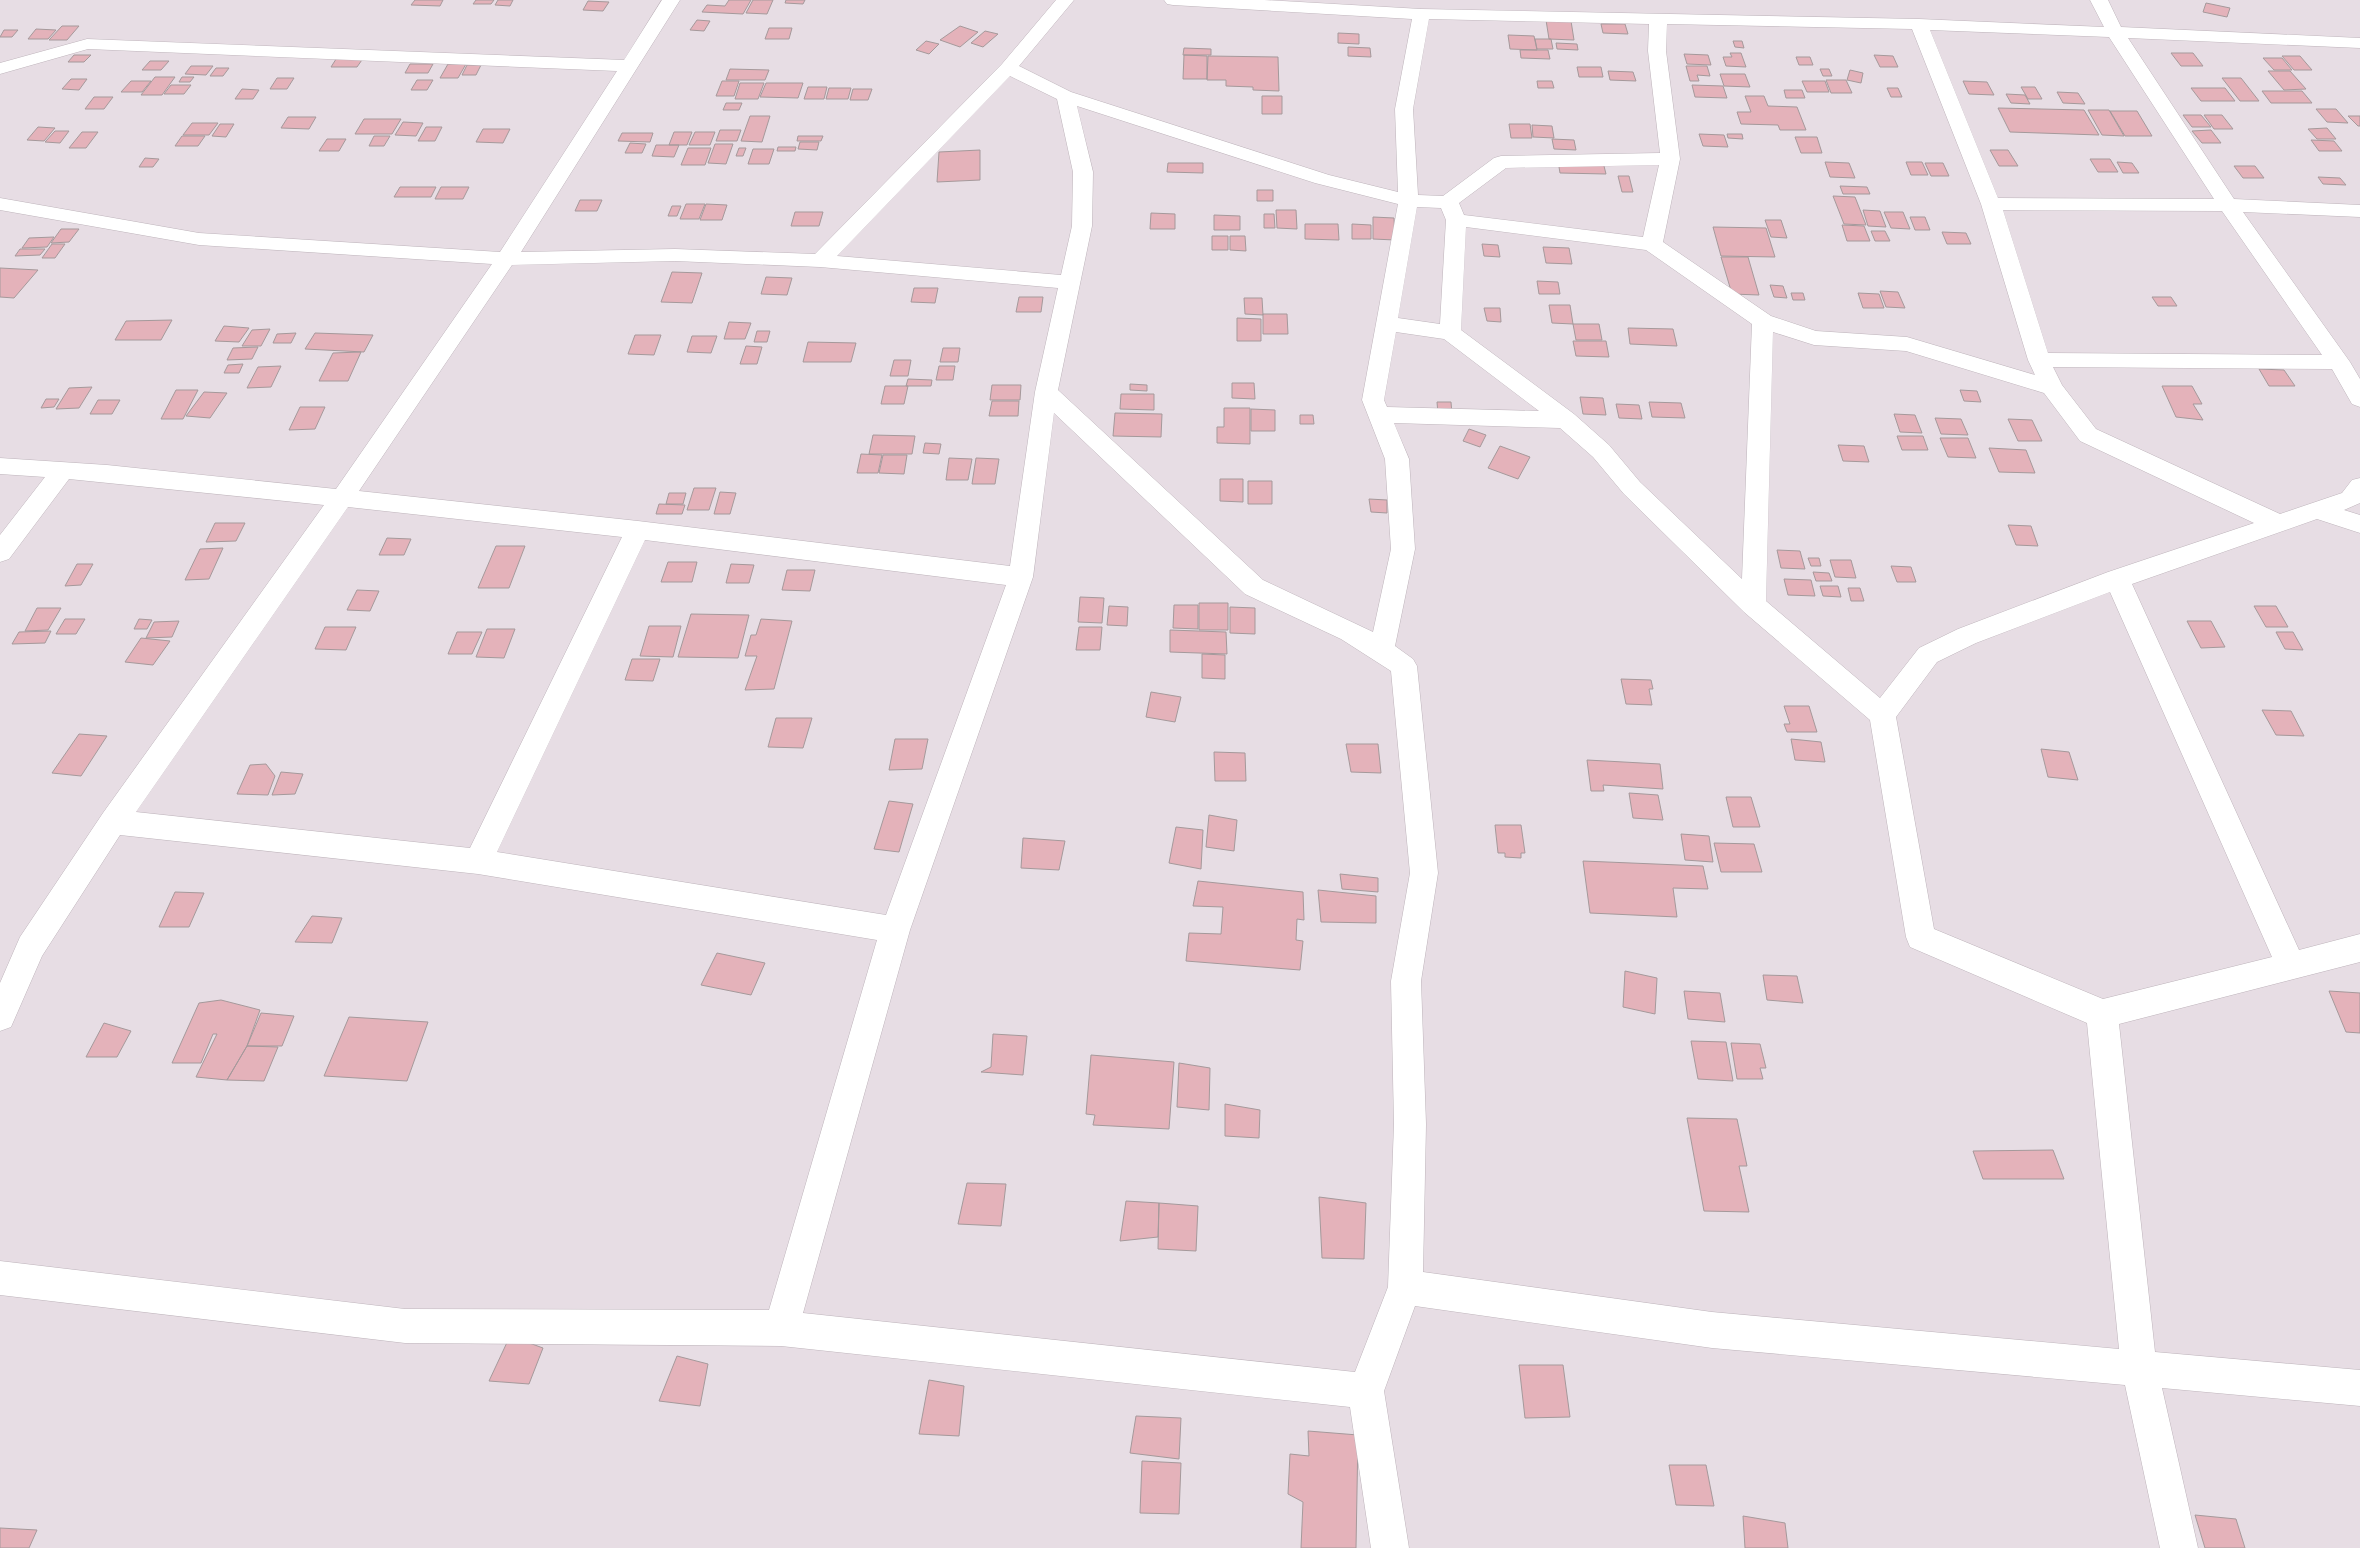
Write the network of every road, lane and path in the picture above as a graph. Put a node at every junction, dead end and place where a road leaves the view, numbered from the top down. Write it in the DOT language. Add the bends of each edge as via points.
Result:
graph roads {
  1 [pos="671,0"];
  2 [pos="1065,0"];
  3 [pos="1173,0"];
  4 [pos="2100,0"];
  5 [pos="1421,14"];
  6 [pos="1658,19"];
  7 [pos="1919,24"];
  8 [pos="2116,34"];
  9 [pos="2360,43"];
  10 [pos="630,66"];
  11 [pos="1008,68"];
  12 [pos="0,69"];
  13 [pos="1065,96"];
  14 [pos="1670,159"];
  15 [pos="1408,201"];
  16 [pos="0,204"];
  17 [pos="1991,204"];
  18 [pos="2228,205"];
  19 [pos="1452,211"];
  20 [pos="2360,211"];
  21 [pos="1652,244"];
  22 [pos="506,259"];
  23 [pos="820,261"];
  24 [pos="1070,282"];
  25 [pos="1763,321"];
  26 [pos="1385,323"];
  27 [pos="1450,332"];
  28 [pos="2039,360"];
  29 [pos="2339,362"];
  30 [pos="2052,388"];
  31 [pos="1046,392"];
  32 [pos="2360,399"];
  33 [pos="1379,414"];
  34 [pos="1566,420"];
  35 [pos="0,466"];
  36 [pos="63,470"];
  37 [pos="2360,486"];
  38 [pos="342,498"];
  39 [pos="2315,510"];
  40 [pos="2277,523"];
  41 [pos="2360,524"];
  42 [pos="638,530"];
  43 [pos="0,553"];
  44 [pos="1022,577"];
  45 [pos="2117,580"];
  46 [pos="1753,604"];
  47 [pos="1382,648"];
  48 [pos="1882,715"];
  49 [pos="113,822"];
  50 [pos="478,861"];
  51 [pos="896,930"];
  52 [pos="2360,948"];
  53 [pos="2291,966"];
  54 [pos="2102,1014"];
  55 [pos="0,1017"];
  56 [pos="0,1278"];
  57 [pos="1405,1287"];
  58 [pos="781,1328"];
  59 [pos="2139,1367"];
  60 [pos="2360,1388"];
  61 [pos="1366,1391"];
  62 [pos="1390,1548"];
  63 [pos="2178,1548"];
  1 -- 10 [label="street"];
  2 -- 11 [label="street"];
  3 -- 5 [label="street"];
  4 -- 8 [label="street"];
  5 -- 6 [label="street"];
  5 -- 15 [label="street" via="1404,109"];
  6 -- 7 [label="street"];
  6 -- 14 [label="street" via="1657,51"];
  7 -- 8 [label="street"];
  7 -- 17 [label="street"];
  8 -- 9 [label="street"];
  8 -- 18 [label="street"];
  10 -- 12 [label="street" via="86,44"];
  10 -- 22 [label="street"];
  11 -- 13 [label="street"];
  11 -- 23 [label="street"];
  13 -- 15 [label="street" via="1322,179"];
  13 -- 24 [label="street" via="1083,172 1082,226"];
  14 -- 19 [label="street" via="1501,162"];
  14 -- 21 [label="street"];
  15 -- 19 [label="street"];
  15 -- 26 [label="street"];
  16 -- 22 [label="street" via="199,239"];
  17 -- 18 [label="street"];
  17 -- 28 [label="street"];
  18 -- 20 [label="street"];
  18 -- 29 [label="street"];
  19 -- 21 [label="street"];
  19 -- 27 [label="street"];
  21 -- 25 [label="street"];
  22 -- 23 [label="street" via="675,255"];
  22 -- 38 [label="street"];
  23 -- 24 [label="street"];
  24 -- 31 [label="street"];
  25 -- 30 [label="street" via="1814,338 1907,344"];
  25 -- 46 [label="street"];
  26 -- 27 [label="street"];
  26 -- 33 [label="street" via="1373,400"];
  27 -- 34 [label="street"];
  28 -- 29 [label="street"];
  28 -- 30 [label="street"];
  29 -- 32 [label="street"];
  30 -- 40 [label="street" via="2088,435"];
  31 -- 44 [label="street"];
  31 -- 47 [label="street" via="1254,587"];
  33 -- 34 [label="street"];
  33 -- 47 [label="street" via="1397,459 1403,549"];
  34 -- 46 [label="street"];
  35 -- 36 [label="street"];
  36 -- 38 [label="street"];
  36 -- 43 [label="street"];
  37 -- 39 [label="street" via="2350,499"];
  38 -- 42 [label="street"];
  38 -- 49 [label="street"];
  39 -- 40 [label="street"];
  39 -- 41 [label="street"];
  40 -- 45 [label="street"];
  42 -- 44 [label="street"];
  42 -- 50 [label="street"];
  44 -- 51 [label="street"];
  45 -- 48 [label="street" via="1967,636 1928,655"];
  45 -- 53 [label="street"];
  46 -- 48 [label="street"];
  47 -- 57 [label="street" via="1404,666 1424,873 1406,981 1410,1124"];
  48 -- 54 [label="street" via="1921,937"];
  49 -- 50 [label="street"];
  49 -- 55 [label="street" via="31,947"];
  50 -- 51 [label="street"];
  51 -- 58 [label="street"];
  52 -- 53 [label="street"];
  53 -- 54 [label="street"];
  54 -- 59 [label="street"];
  56 -- 58 [label="street" via="405,1326"];
  57 -- 59 [label="street" via="1712,1330"];
  57 -- 61 [label="street"];
  58 -- 61 [label="street"];
  59 -- 60 [label="street"];
  59 -- 63 [label="street"];
  61 -- 62 [label="street"];
}
